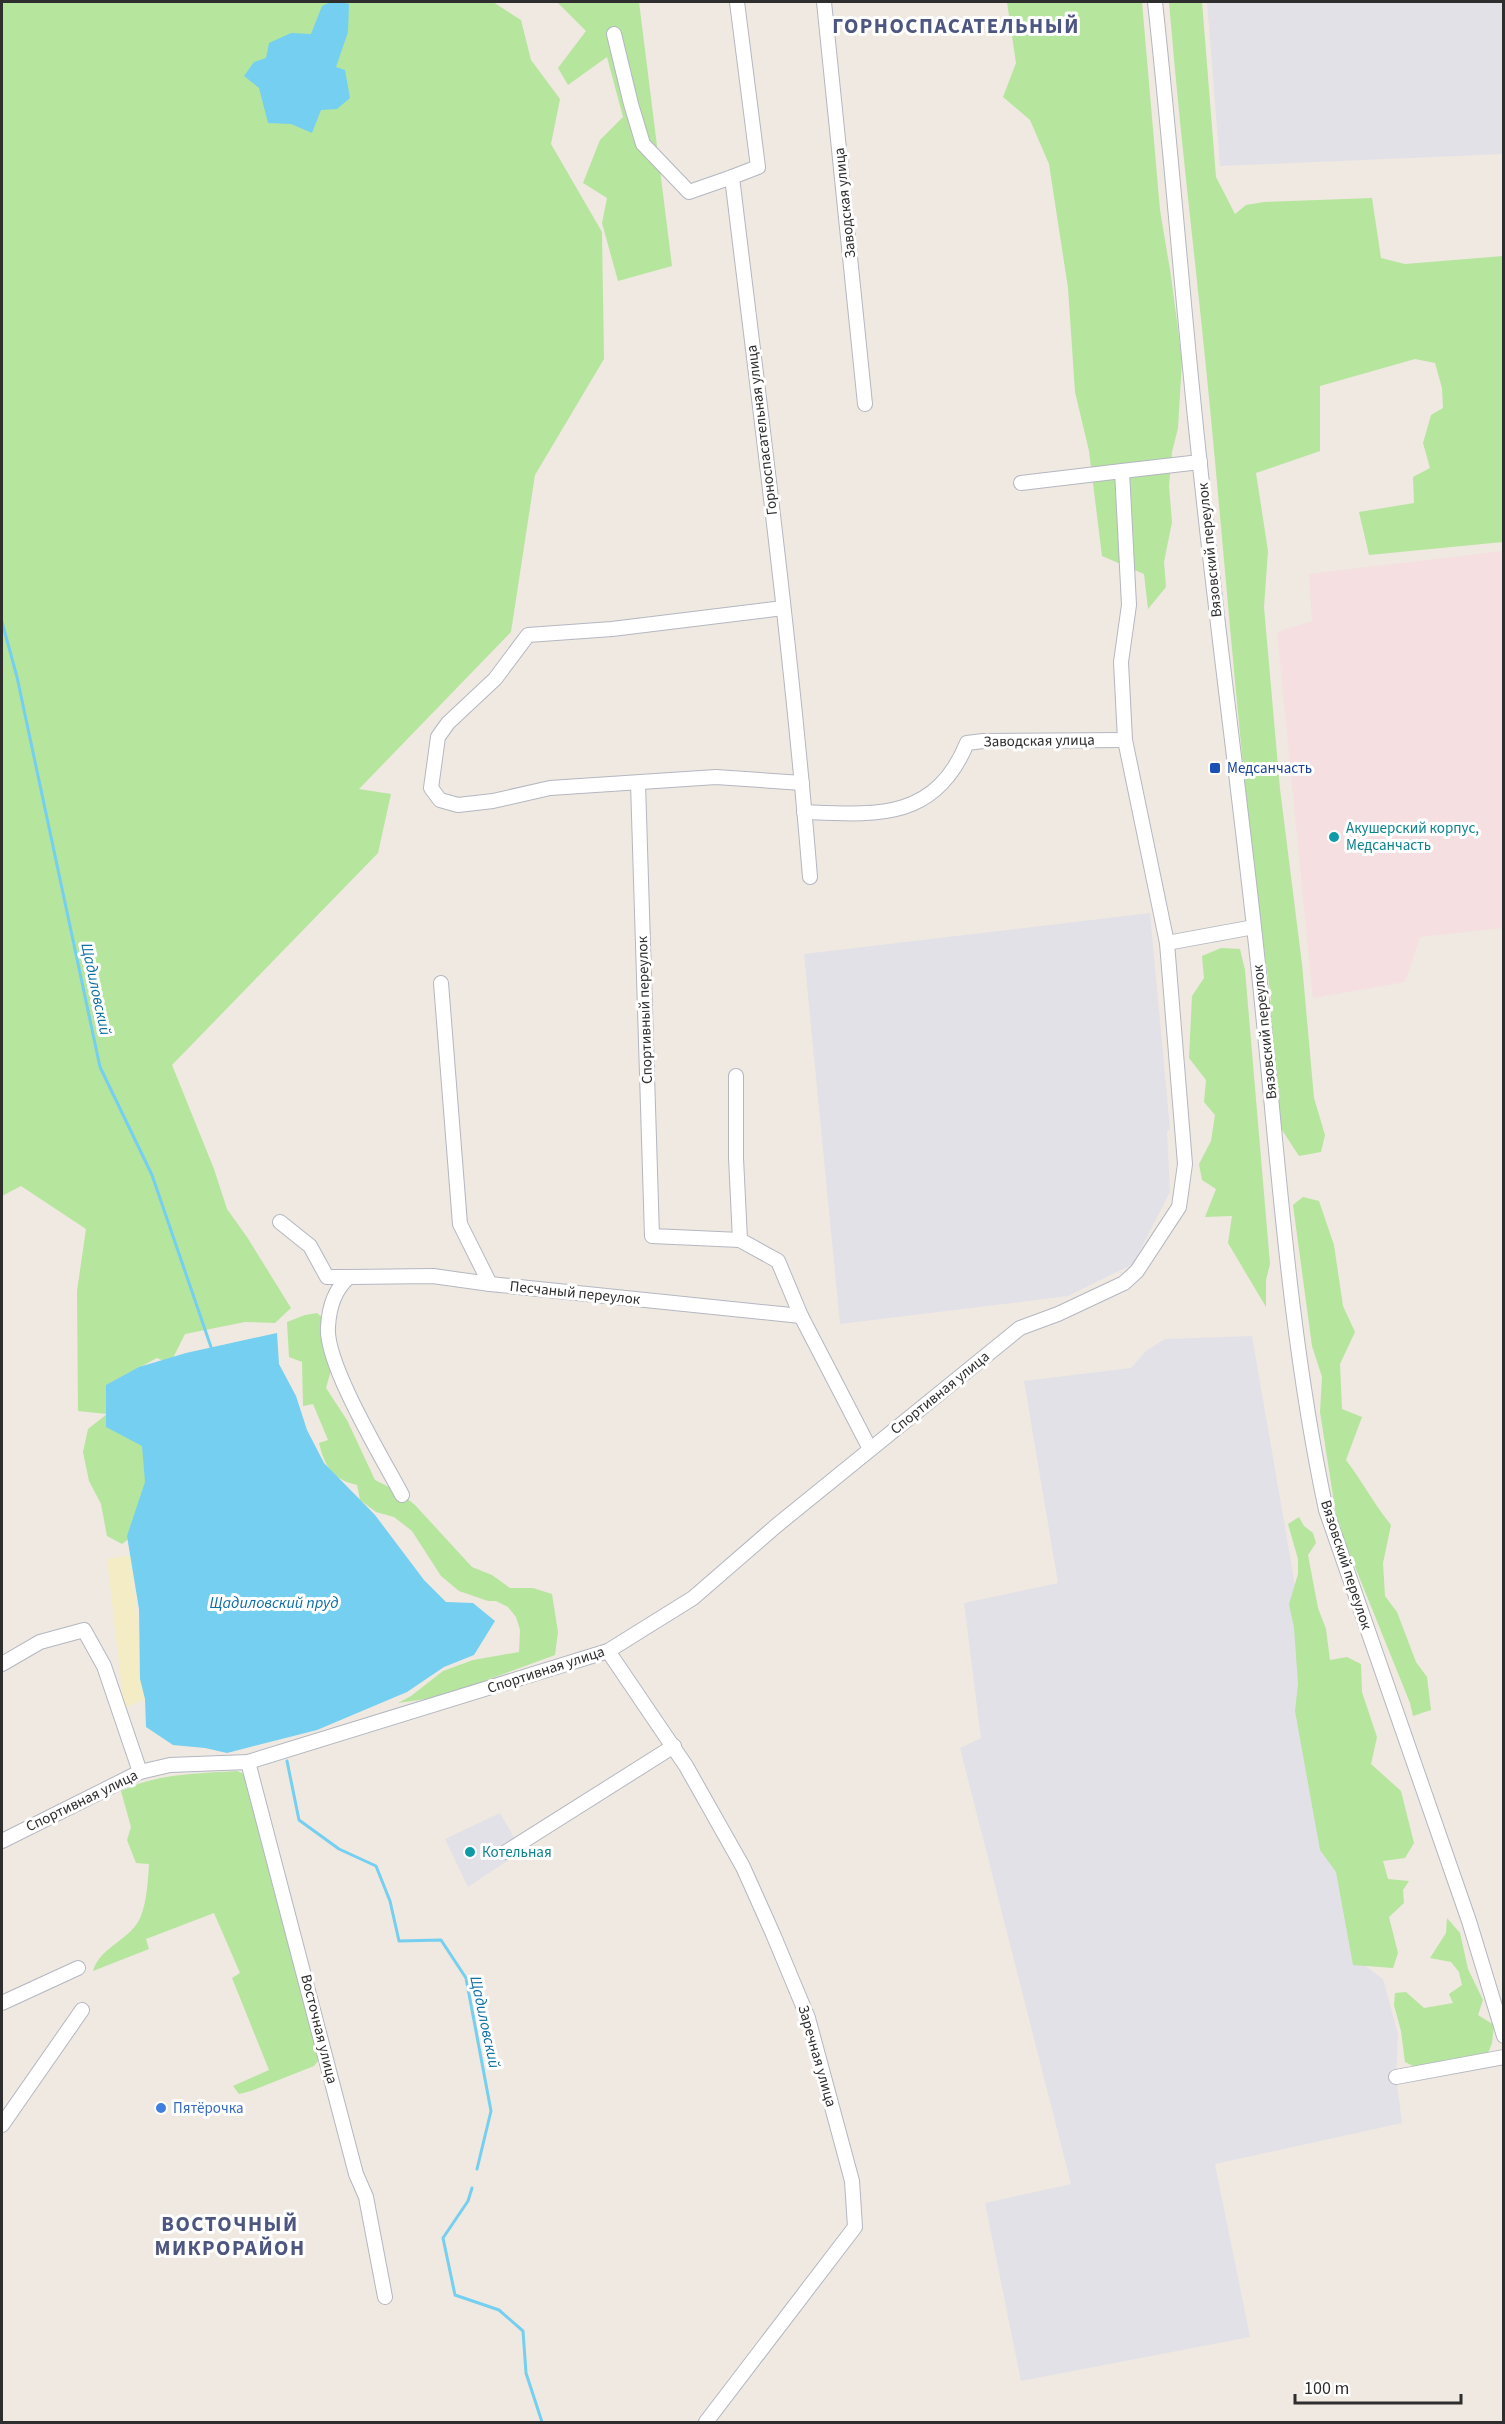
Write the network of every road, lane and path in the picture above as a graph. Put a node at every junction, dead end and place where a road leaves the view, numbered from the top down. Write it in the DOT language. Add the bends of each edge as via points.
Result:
graph roads {
  1 [pos="737,2"];
  2 [pos="824,2"];
  3 [pos="1155,2"];
  4 [pos="614,34"];
  5 [pos="732,177"];
  6 [pos="865,404"];
  7 [pos="1200,462"];
  8 [pos="1122,471"];
  9 [pos="1021,483"];
  10 [pos="783,608"];
  11 [pos="1125,740"];
  12 [pos="638,783"];
  13 [pos="802,783"];
  14 [pos="804,812"];
  15 [pos="810,877"];
  16 [pos="1254,927"];
  17 [pos="1167,943"];
  18 [pos="441,983"];
  19 [pos="736,1076"];
  20 [pos="280,1222"];
  21 [pos="740,1240"];
  22 [pos="349,1277"];
  23 [pos="490,1284"];
  24 [pos="801,1316"];
  25 [pos="870,1449"];
  26 [pos="402,1495"];
  27 [pos="608,1651"];
  28 [pos="2,1664"];
  29 [pos="674,1746"];
  30 [pos="248,1762"];
  31 [pos="140,1772"];
  32 [pos="2,1841"];
  33 [pos="506,1852"];
  34 [pos="78,1968"];
  35 [pos="2,2003"];
  36 [pos="82,2010"];
  37 [pos="1503,2036"];
  38 [pos="1503,2058"];
  39 [pos="1396,2077"];
  40 [pos="2,2125"];
  41 [pos="385,2297"];
  42 [pos="706,2422"];
  1 -- 5 [label="street" via="758,167"];
  2 -- 6 [label="street, Заводская улица"];
  3 -- 7 [label="street, Вязовский переулок"];
  4 -- 5 [label="street" via="643,144 689,192"];
  5 -- 10 [label="street, Горноспасательная улица"];
  7 -- 8 [label="street"];
  7 -- 16 [label="street, Вязовский переулок"];
  8 -- 9 [label="street"];
  8 -- 11 [label="street" via="1129,605 1121,662"];
  10 -- 12 [label="street" via="612,629 528,634 495,679 438,737 431,788 440,801 458,805 550,788"];
  10 -- 13 [label="street, Горноспасательная улица"];
  11 -- 14 [label="street, Заводская улица" via="967,743 958,765 942,786 917,802 888,812"];
  11 -- 17 [label="street"];
  12 -- 13 [label="street" via="716,777"];
  12 -- 21 [label="street, Спортивный переулок" via="652,1236"];
  13 -- 14 [label="street, Горноспасательная улица"];
  14 -- 15 [label="street, Горноспасательная улица"];
  16 -- 17 [label="street"];
  16 -- 37 [label="street, Вязовский переулок" via="1294,1323 1311,1442 1326,1510 1469,1921"];
  17 -- 25 [label="street, Спортивная улица" via="1185,1164 1179,1207 1137,1271 1124,1283 1020,1328"];
  18 -- 23 [label="street" via="460,1224"];
  19 -- 21 [label="street"];
  20 -- 22 [label="street, Песчаный переулок" via="310,1246 327,1277"];
  21 -- 24 [label="street" via="778,1261"];
  22 -- 23 [label="street, Песчаный переулок" via="433,1276"];
  22 -- 26 [label="street" via="334,1295 327,1328 333,1358"];
  23 -- 24 [label="street, Песчаный переулок"];
  24 -- 25 [label="street"];
  25 -- 27 [label="street, Спортивная улица" via="693,1598"];
  27 -- 29 [label="street, Заречная улица"];
  27 -- 30 [label="street, Спортивная улица"];
  28 -- 31 [label="street" via="40,1642 84,1630 104,1666"];
  29 -- 33 [label="street"];
  29 -- 42 [label="street, Заречная улица" via="743,1867 808,2018 852,2181 855,2227"];
  30 -- 31 [label="street, Спортивная улица" via="170,1765"];
  30 -- 41 [label="street, Восточная улица" via="356,2174 366,2197"];
  31 -- 32 [label="street, Спортивная улица"];
  34 -- 35 [label="street"];
  36 -- 40 [label="street"];
  38 -- 39 [label="street"];
}
